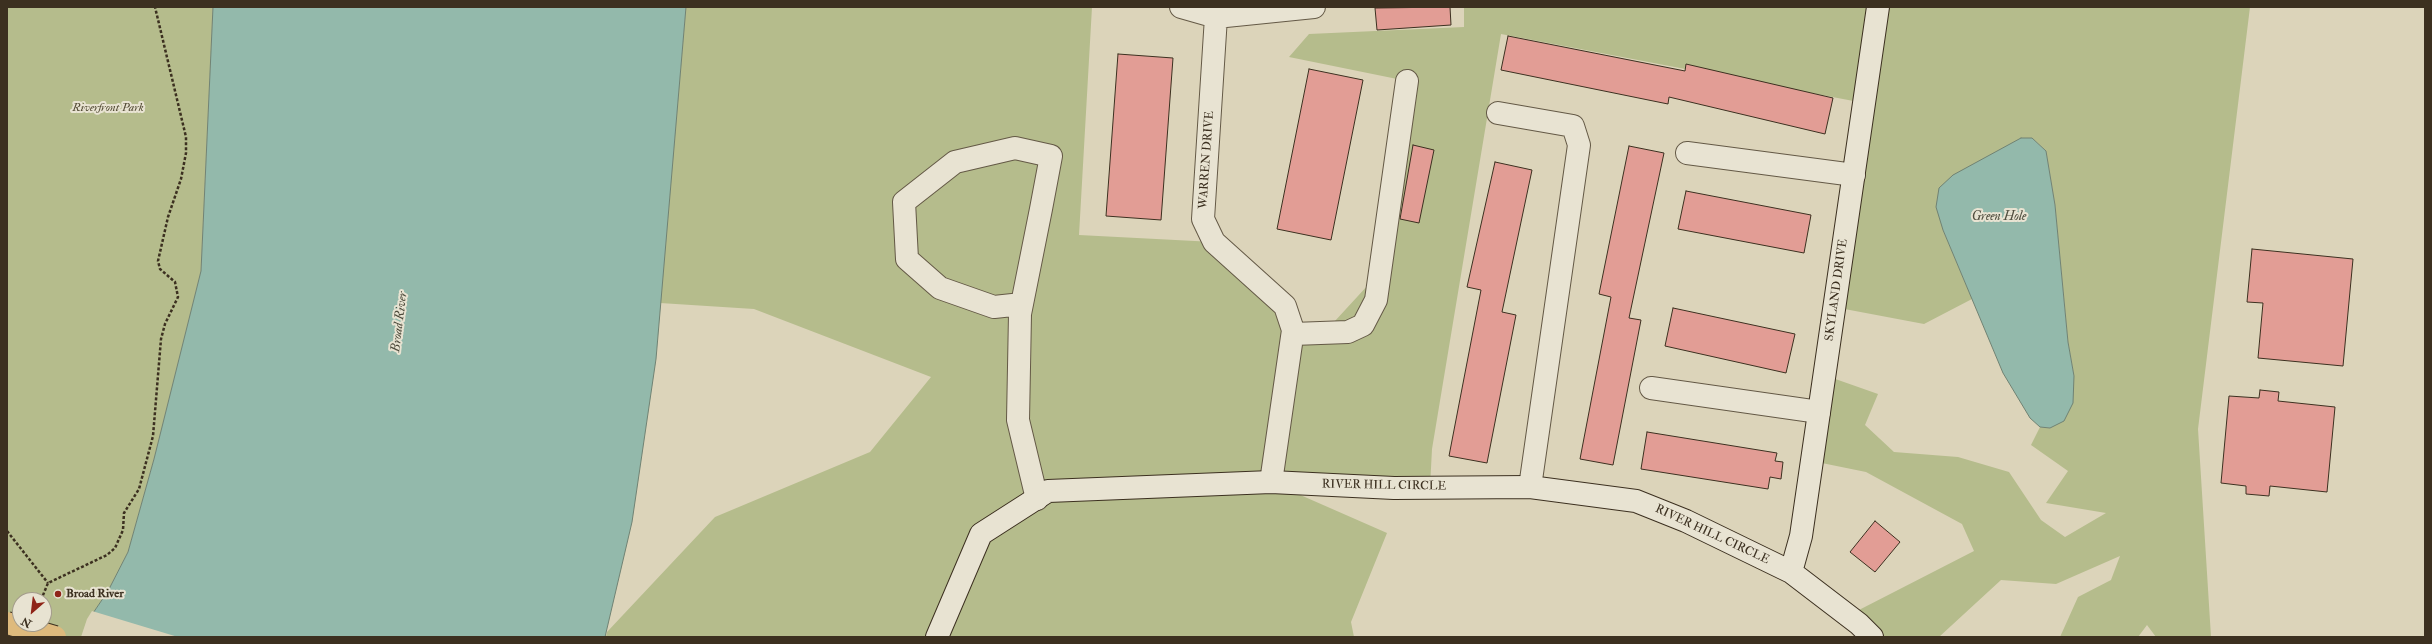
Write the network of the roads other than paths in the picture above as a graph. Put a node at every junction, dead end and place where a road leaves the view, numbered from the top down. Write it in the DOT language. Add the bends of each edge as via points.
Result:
graph roads {
  1 [pos="1181,7"];
  2 [pos="1314,7"];
  3 [pos="1878,7"];
  4 [pos="1216,17"];
  5 [pos="1407,82"];
  6 [pos="1498,113"];
  7 [pos="1687,153"];
  8 [pos="1854,176"];
  9 [pos="1022,304"];
  10 [pos="1293,334"];
  11 [pos="1651,388"];
  12 [pos="1819,412"];
  13 [pos="1271,482"];
  14 [pos="1530,487"];
  15 [pos="1036,499"];
  16 [pos="1791,572"];
  17 [pos="7,623"];
  18 [pos="55,637"];
  19 [pos="937,637"];
  20 [pos="1872,637"];
  1 -- 4 [label="street"];
  2 -- 4 [label="street"];
  3 -- 8 [label="street, SKYLAND DRIVE"];
  4 -- 10 [label="street, WARREN DRIVE" via="1203,219 1214,242 1285,306"];
  5 -- 10 [label="street" via="1376,300 1363,325 1348,332"];
  6 -- 14 [label="street" via="1572,126 1579,145"];
  7 -- 8 [label="street"];
  8 -- 12 [label="street, SKYLAND DRIVE"];
  9 -- 9 [label="street" via="1051,156 1015,148 955,162 904,202 907,259 940,288 994,307"];
  9 -- 15 [label="street" via="1018,420"];
  10 -- 13 [label="street, WARREN DRIVE"];
  11 -- 12 [label="street"];
  12 -- 16 [label="street, SKYLAND DRIVE" via="1801,536"];
  13 -- 14 [label="street, RIVER HILL CIRCLE" via="1394,488"];
  13 -- 15 [label="street, RIVER HILL CIRCLE" via="1048,491"];
  14 -- 16 [label="street, RIVER HILL CIRCLE" via="1636,501 1686,521"];
  15 -- 19 [label="street, RIVER HILL CIRCLE" via="981,534"];
  16 -- 20 [label="street, RIVER HILL CIRCLE" via="1859,624"];
  17 -- 18 [label="main road, bridge"];
}
